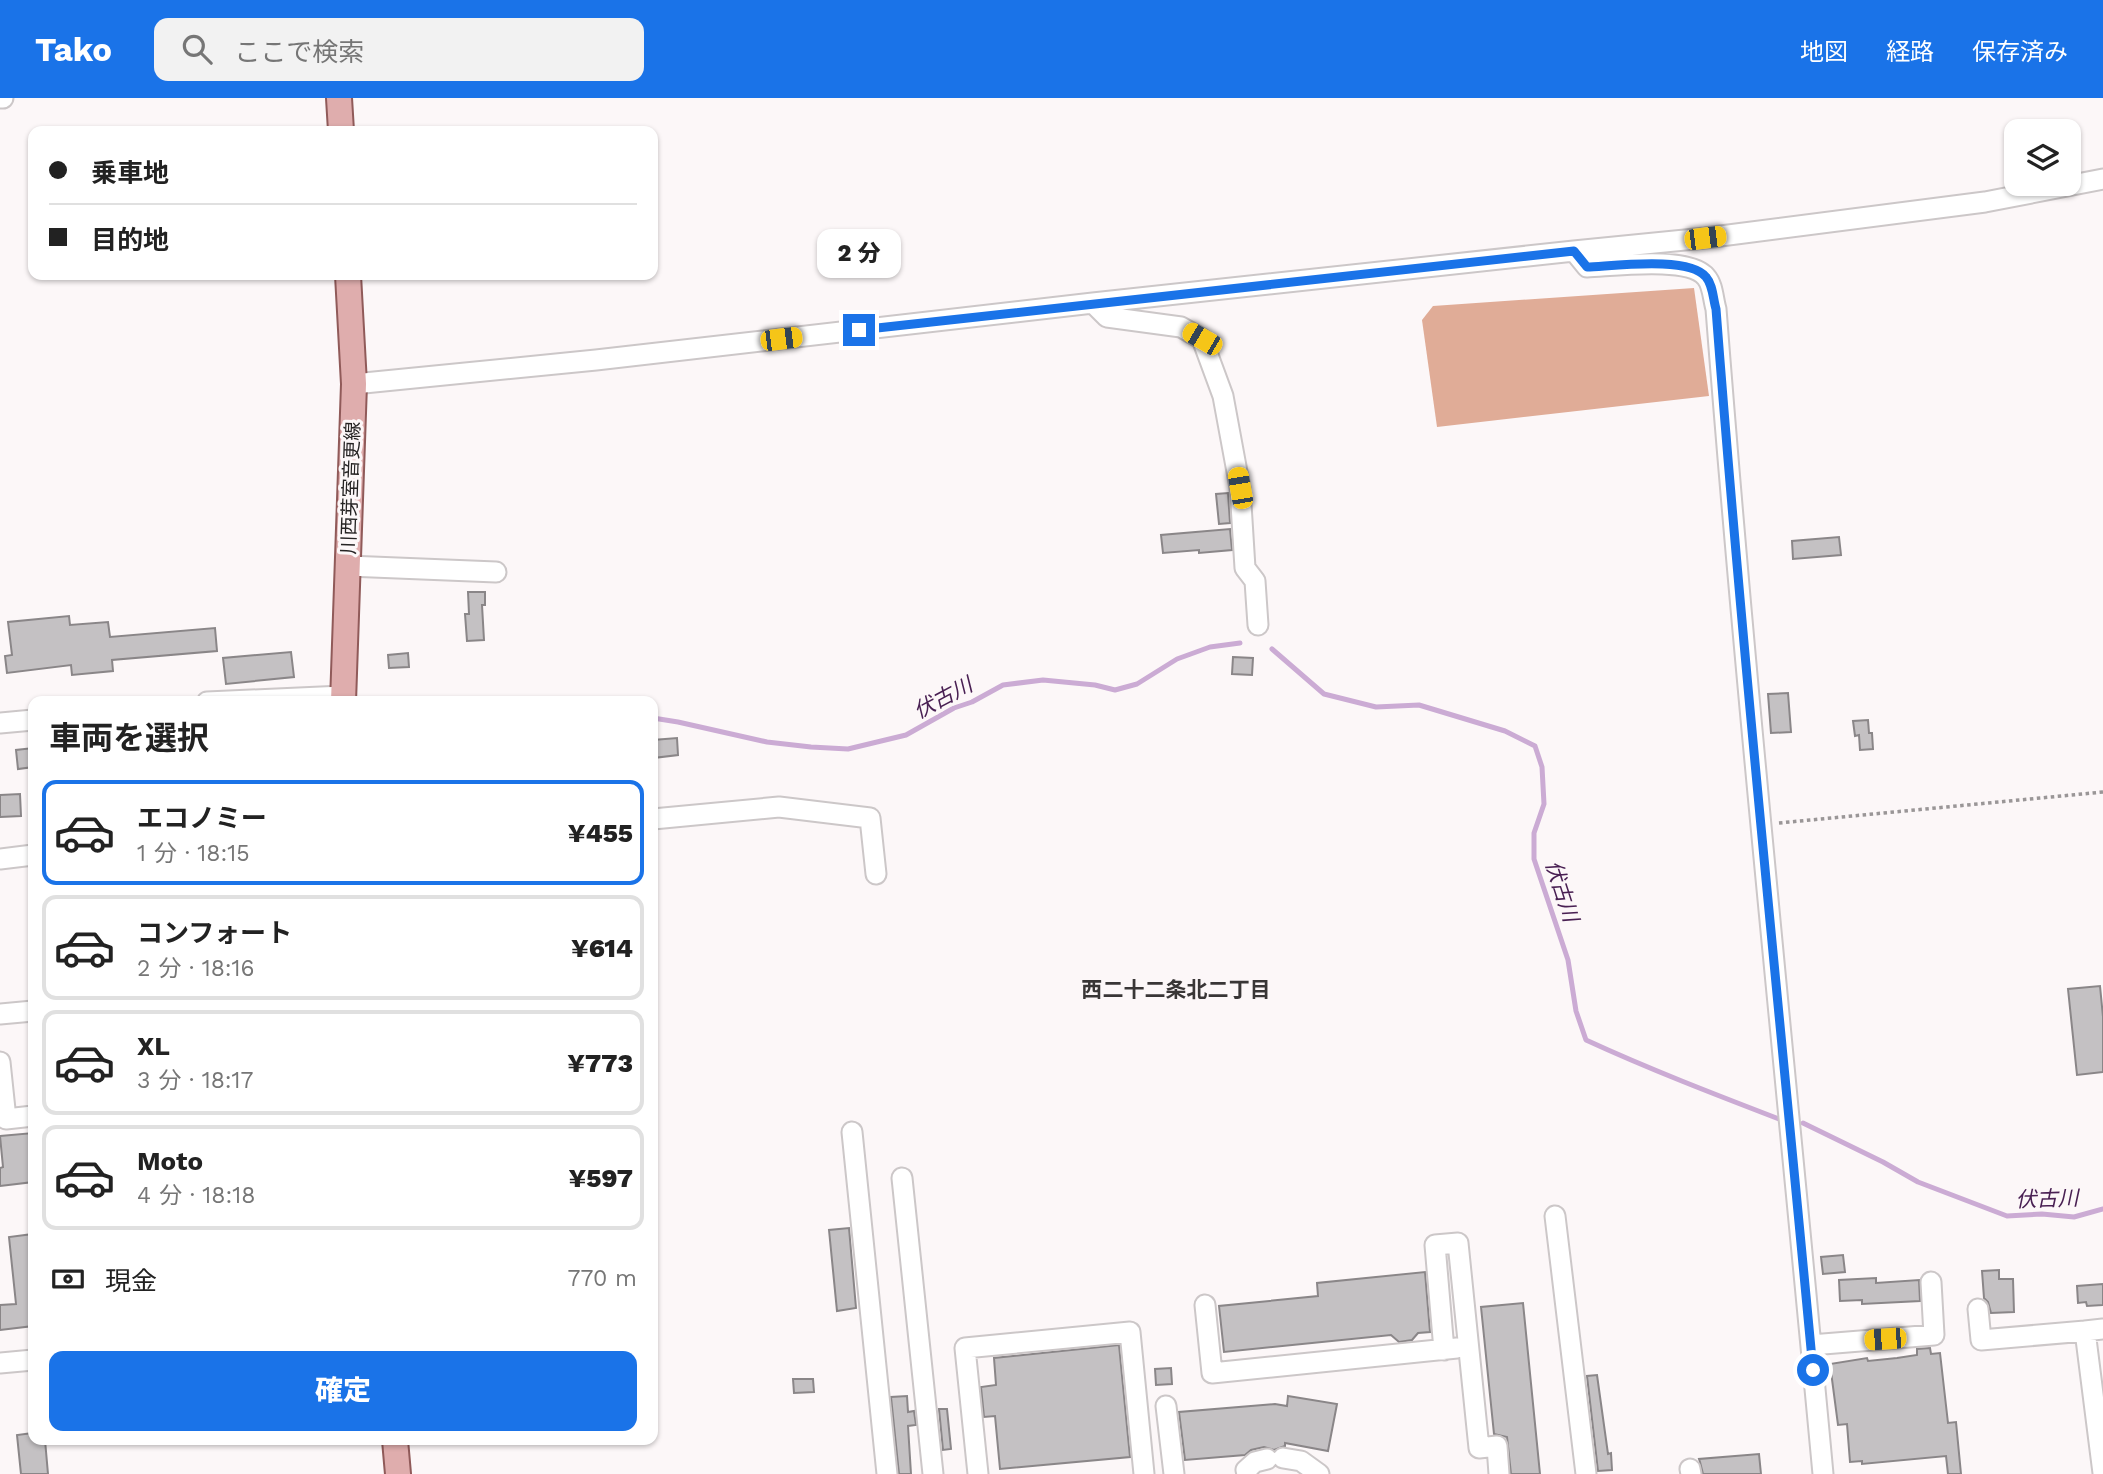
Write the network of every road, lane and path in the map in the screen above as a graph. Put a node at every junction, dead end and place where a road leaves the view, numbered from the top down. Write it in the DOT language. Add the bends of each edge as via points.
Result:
graph roads {
  1 [pos="338,98"];
  2 [pos="341,126"];
  3 [pos="2103,179"];
  4 [pos="1574,251"];
  5 [pos="348,280"];
  6 [pos="1093,303"];
  7 [pos="354,384"];
  8 [pos="348,566"];
  9 [pos="496,572"];
  10 [pos="1258,625"];
  11 [pos="343,696"];
  12 [pos="28,720"];
  13 [pos="0,723"];
  14 [pos="2103,792"];
  15 [pos="658,819"];
  16 [pos="1759,825"];
  17 [pos="28,856"];
  18 [pos="0,859"];
  19 [pos="876,874"];
  20 [pos="28,1011"];
  21 [pos="0,1014"];
  22 [pos="0,1062"];
  23 [pos="28,1117"];
  24 [pos="852,1132"];
  25 [pos="902,1178"];
  26 [pos="1555,1216"];
  27 [pos="1931,1282"];
  28 [pos="1205,1305"];
  29 [pos="1978,1309"];
  30 [pos="2094,1330"];
  31 [pos="1811,1345"];
  32 [pos="1469,1347"];
  33 [pos="1444,1350"];
  34 [pos="28,1360"];
  35 [pos="0,1363"];
  36 [pos="1166,1406"];
  37 [pos="395,1445"];
  38 [pos="2103,1473"];
  39 [pos="398,1474"];
  40 [pos="887,1474"];
  41 [pos="933,1474"];
  42 [pos="978,1474"];
  43 [pos="1144,1474"];
  44 [pos="1174,1474"];
  45 [pos="1247,1474"];
  46 [pos="1319,1474"];
  47 [pos="1499,1474"];
  48 [pos="1586,1474"];
  49 [pos="1823,1474"];
  1 -- 2 [label="main road"];
  3 -- 4 [label="street" via="1985,202"];
  4 -- 6 [label="street"];
  4 -- 16 [label="street" via="1587,267 1680,264 1699,270 1709,280 1716,309"];
  5 -- 7 [label="main road, 川西芽室音更線"];
  6 -- 7 [label="street"];
  6 -- 10 [label="street" via="1107,317 1181,327 1202,339 1223,396 1240,488 1245,568 1255,581"];
  7 -- 8 [label="main road, 川西芽室音更線"];
  8 -- 9 [label="street"];
  8 -- 11 [label="main road, 川西芽室音更線"];
  12 -- 13 [label="street"];
  14 -- 16 [label="path"];
  15 -- 19 [label="street" via="779,807 870,818"];
  16 -- 31 [label="street"];
  17 -- 18 [label="street"];
  20 -- 21 [label="street"];
  22 -- 23 [label="street" via="6,1119"];
  24 -- 40 [label="street"];
  25 -- 41 [label="street"];
  26 -- 48 [label="street"];
  27 -- 31 [label="street" via="1934,1335"];
  28 -- 33 [label="street" via="1212,1373"];
  29 -- 30 [label="street" via="1981,1340"];
  30 -- 38 [label="street"];
  31 -- 49 [label="street"];
  32 -- 33 [label="street"];
  32 -- 33 [label="street" via="1458,1242 1435,1245"];
  32 -- 47 [label="street" via="1479,1448 1497,1446"];
  34 -- 35 [label="street"];
  36 -- 44 [label="street"];
  37 -- 39 [label="main road"];
  42 -- 43 [label="street" via="965,1348 1130,1332"];
  45 -- 46 [label="street" via="1255,1462 1275,1459 1301,1461"];
}
